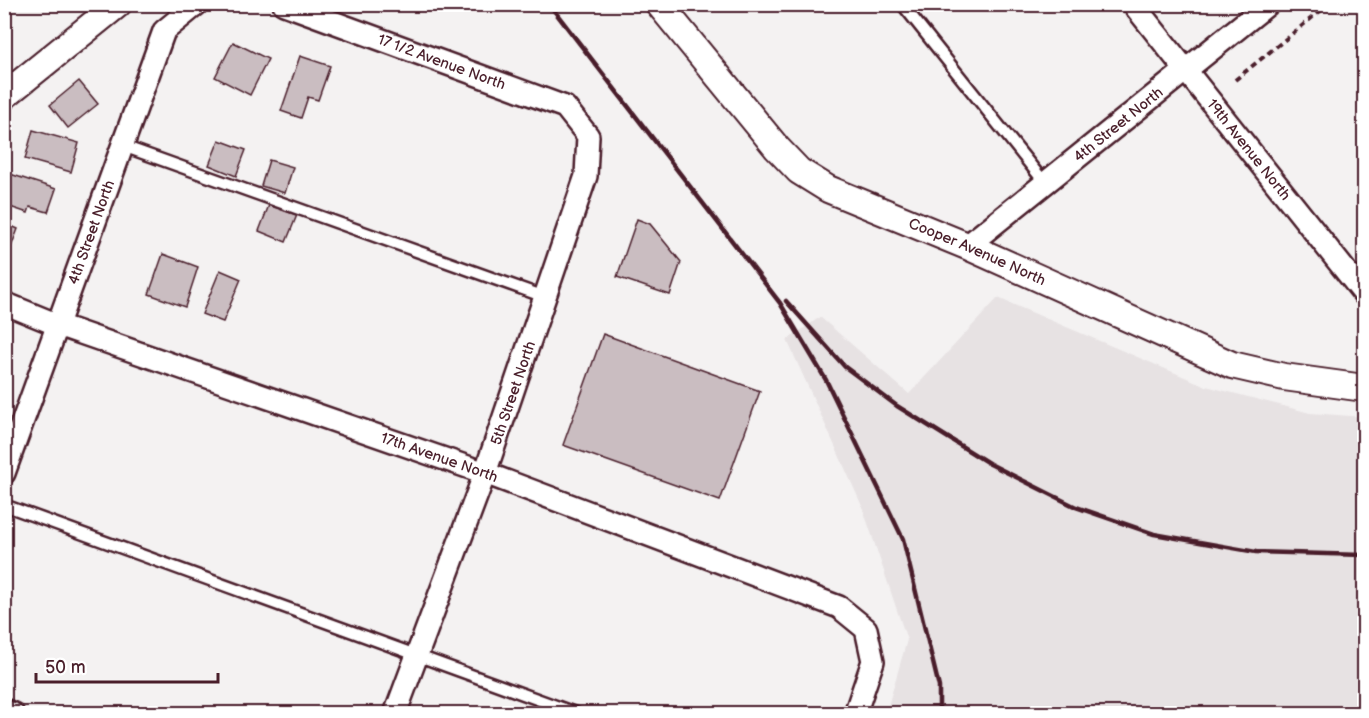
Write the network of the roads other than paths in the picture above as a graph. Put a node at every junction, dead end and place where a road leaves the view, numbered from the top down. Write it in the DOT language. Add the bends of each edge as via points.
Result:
graph roads {
  1 [pos="118,4"];
  2 [pos="197,4"];
  3 [pos="284,4"];
  4 [pos="659,4"];
  5 [pos="902,4"];
  6 [pos="1133,4"];
  7 [pos="1268,4"];
  8 [pos="1186,70"];
  9 [pos="4,96"];
  10 [pos="588,136"];
  11 [pos="123,146"];
  12 [pos="1045,183"];
  13 [pos="966,246"];
  14 [pos="1365,294"];
  15 [pos="545,297"];
  16 [pos="4,303"];
  17 [pos="58,325"];
  18 [pos="1365,388"];
  19 [pos="4,473"];
  20 [pos="485,473"];
  21 [pos="4,505"];
  22 [pos="416,657"];
  23 [pos="4,711"];
  24 [pos="13,714"];
  25 [pos="395,714"];
  26 [pos="578,714"];
  27 [pos="855,714"];
  1 -- 9 [label="street"];
  2 -- 11 [label="street, 4th Street North" via="164,31"];
  3 -- 10 [label="street, 17 1/2 Avenue North" via="565,107"];
  4 -- 13 [label="street, Cooper Avenue North" via="799,171 828,189"];
  5 -- 12 [label="lane"];
  6 -- 8 [label="street, 19th Avenue North"];
  7 -- 8 [label="street, 4th Street North"];
  8 -- 12 [label="street, 4th Street North"];
  8 -- 14 [label="street, 19th Avenue North"];
  10 -- 15 [label="street, 5th Street North" via="586,176"];
  11 -- 15 [label="lane"];
  11 -- 17 [label="street, 4th Street North"];
  12 -- 13 [label="street, 4th Street North"];
  13 -- 18 [label="street, Cooper Avenue North" via="1232,365"];
  15 -- 20 [label="street, 5th Street North"];
  16 -- 17 [label="street, 17th Avenue North"];
  17 -- 19 [label="street, 4th Street North"];
  17 -- 20 [label="street, 17th Avenue North"];
  20 -- 22 [label="street, 5th Street North"];
  20 -- 27 [label="street, 17th Avenue North" via="839,608 866,629 873,661"];
  21 -- 22 [label="lane"];
  22 -- 25 [label="street, 5th Street North"];
  22 -- 26 [label="lane"];
  23 -- 24 [label="street"];
}
